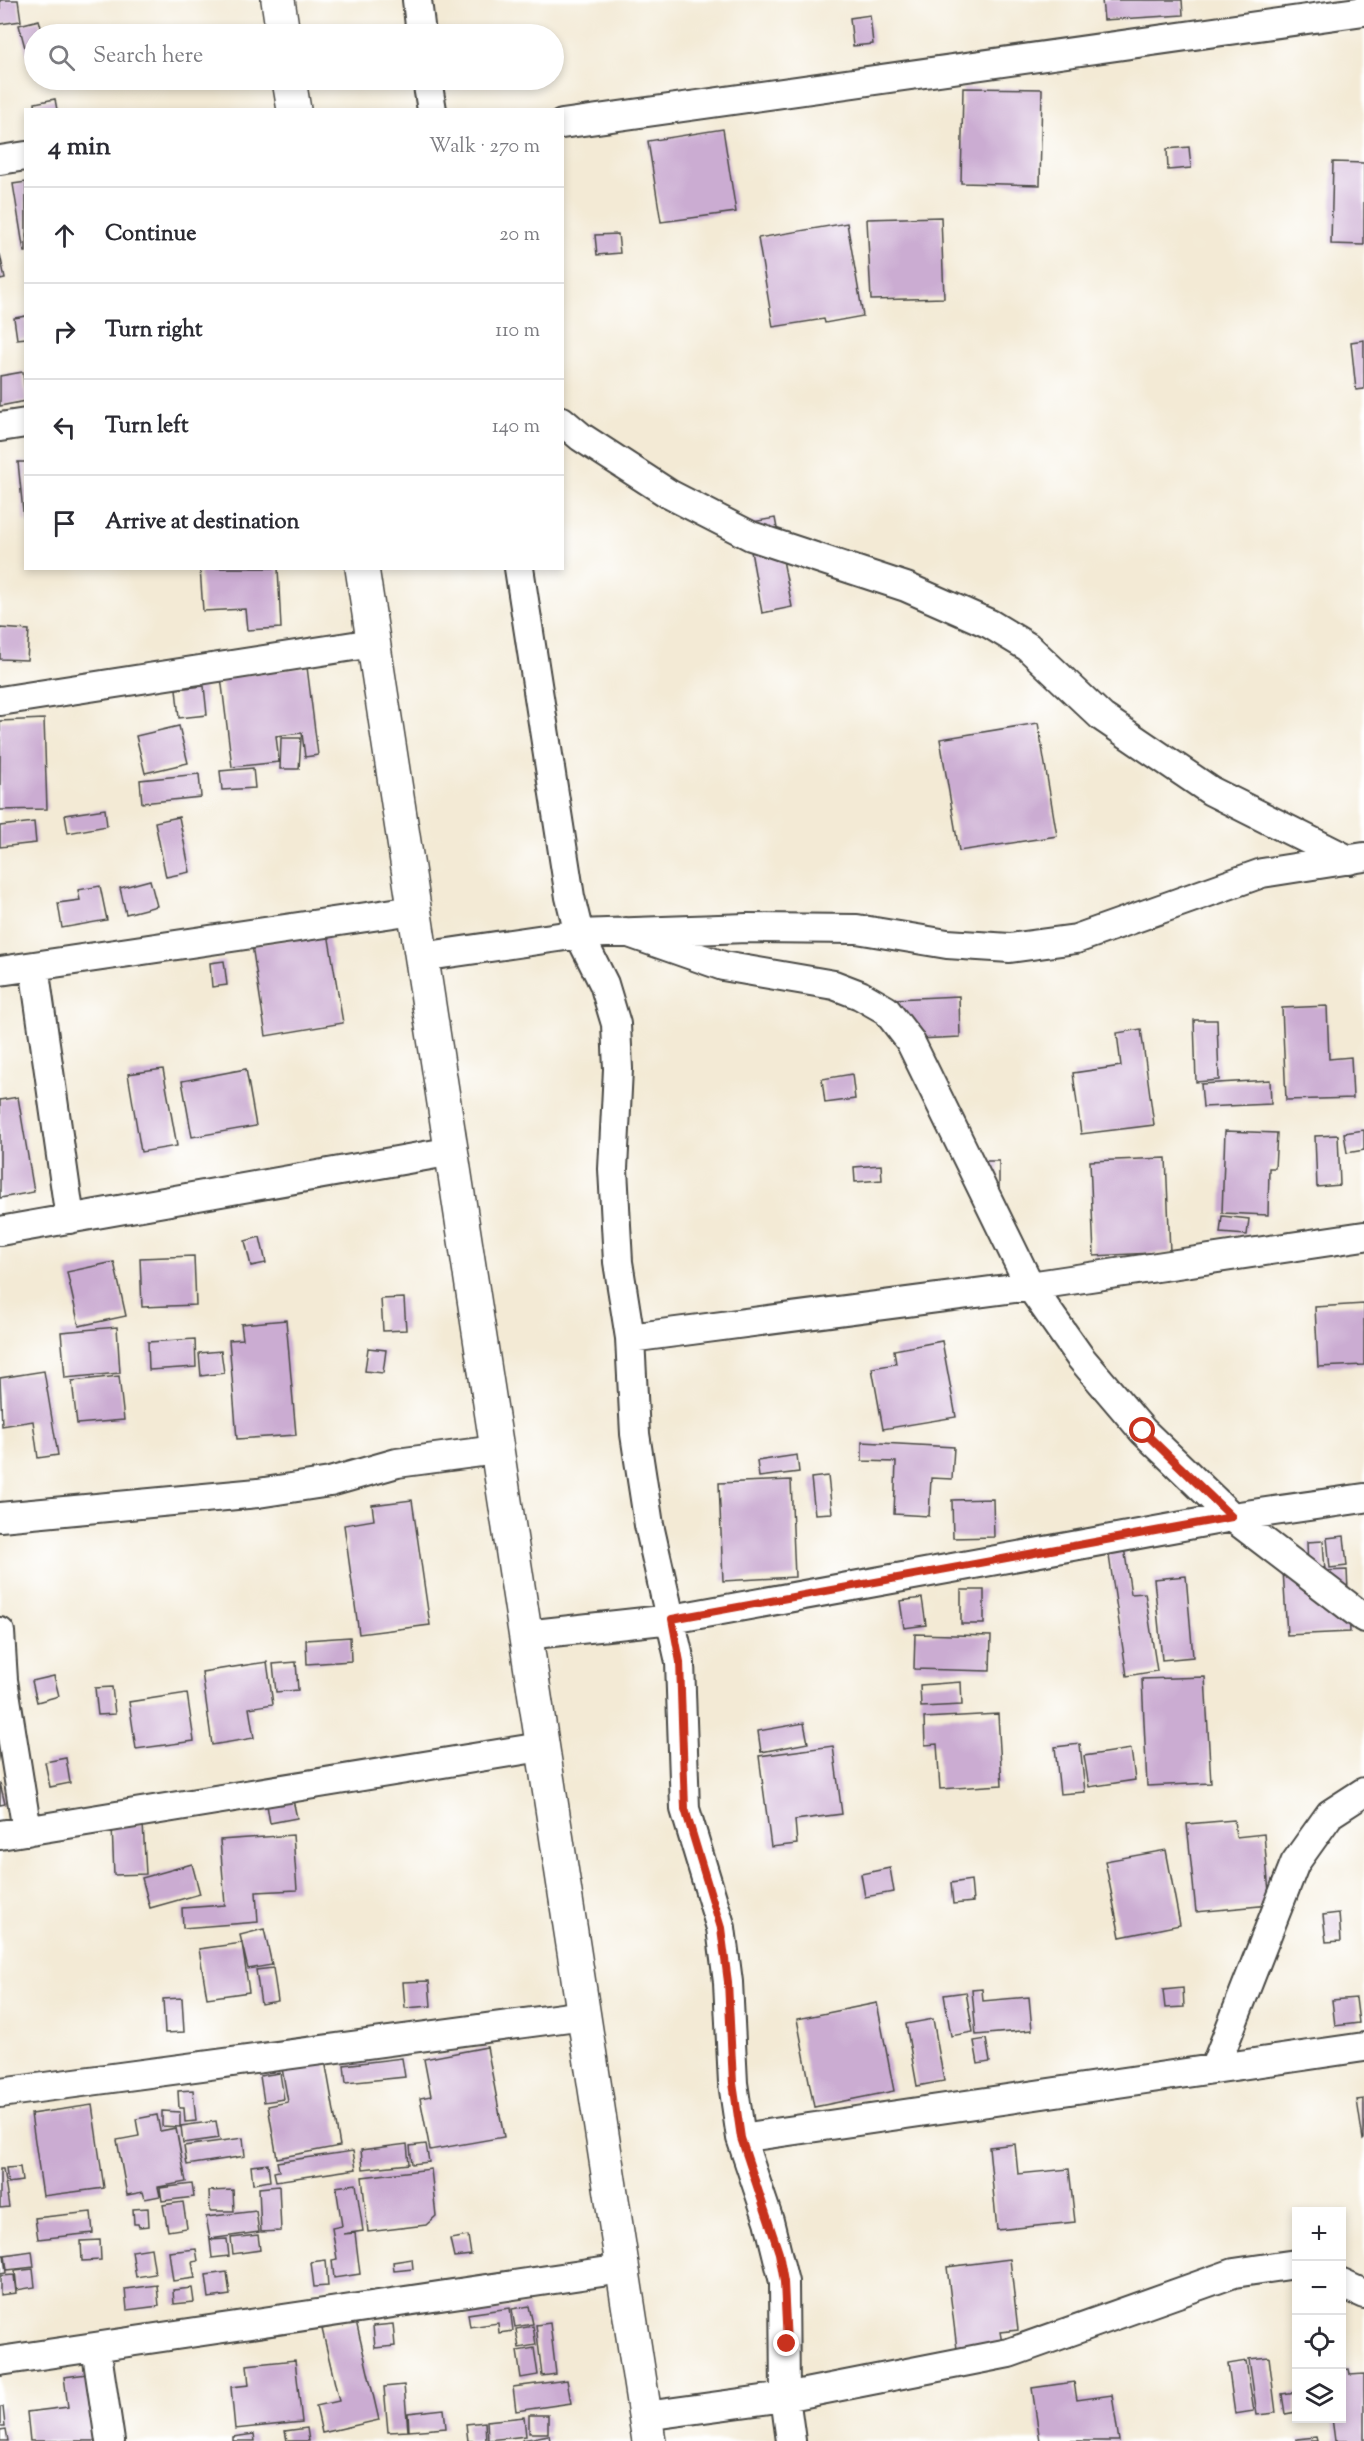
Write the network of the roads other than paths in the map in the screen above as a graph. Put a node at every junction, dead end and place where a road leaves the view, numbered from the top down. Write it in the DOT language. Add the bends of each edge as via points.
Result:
graph roads {
  1 [pos="278,0"];
  2 [pos="417,0"];
  3 [pos="1364,11"];
  4 [pos="282,24"];
  5 [pos="420,24"];
  6 [pos="291,90"];
  7 [pos="429,90"];
  8 [pos="294,108"];
  9 [pos="432,108"];
  10 [pos="564,124"];
  11 [pos="24,156"];
  12 [pos="0,160"];
  13 [pos="24,423"];
  14 [pos="564,423"];
  15 [pos="0,427"];
  16 [pos="362,570"];
  17 [pos="519,570"];
  18 [pos="373,643"];
  19 [pos="0,701"];
  20 [pos="1357,859"];
  21 [pos="414,910"];
  22 [pos="626,932"];
  23 [pos="579,934"];
  24 [pos="421,957"];
  25 [pos="34,966"];
  26 [pos="0,971"];
  27 [pos="453,1151"];
  28 [pos="69,1219"];
  29 [pos="0,1231"];
  30 [pos="1364,1236"];
  31 [pos="1030,1286"];
  32 [pos="630,1338"];
  33 [pos="496,1450"];
  34 [pos="1364,1498"];
  35 [pos="0,1517"];
  36 [pos="1232,1517"];
  37 [pos="1364,1618"];
  38 [pos="672,1619"];
  39 [pos="0,1632"];
  40 [pos="525,1635"];
  41 [pos="541,1747"];
  42 [pos="1364,1792"];
  43 [pos="14,1833"];
  44 [pos="0,1852"];
  45 [pos="584,2015"];
  46 [pos="1364,2047"];
  47 [pos="1215,2067"];
  48 [pos="0,2093"];
  49 [pos="741,2138"];
  50 [pos="1292,2265"];
  51 [pos="622,2269"];
  52 [pos="1346,2286"];
  53 [pos="1364,2295"];
  54 [pos="96,2347"];
  55 [pos="0,2361"];
  56 [pos="785,2397"];
  57 [pos="647,2428"];
  58 [pos="110,2441"];
  59 [pos="791,2441"];
  1 -- 4 [label="street"];
  2 -- 5 [label="street"];
  3 -- 10 [label="street"];
  6 -- 8 [label="street"];
  7 -- 9 [label="street"];
  11 -- 12 [label="street"];
  13 -- 15 [label="street"];
  14 -- 20 [label="street" via="669,494 751,536 906,587 990,624 1028,647 1102,717 1211,791"];
  16 -- 18 [label="street"];
  17 -- 23 [label="street"];
  18 -- 19 [label="street"];
  18 -- 21 [label="street"];
  20 -- 22 [label="street" via="1262,873 1076,939 1010,948 946,944 857,929"];
  21 -- 24 [label="street"];
  21 -- 25 [label="street"];
  22 -- 23 [label="street"];
  22 -- 31 [label="street" via="723,966 834,985 886,1010 910,1041"];
  23 -- 24 [label="street"];
  23 -- 32 [label="street" via="604,984 616,1024 613,1169 618,1262"];
  24 -- 27 [label="street"];
  25 -- 26 [label="street"];
  25 -- 28 [label="street"];
  27 -- 28 [label="street"];
  27 -- 33 [label="street"];
  28 -- 29 [label="street"];
  30 -- 31 [label="street"];
  31 -- 32 [label="street"];
  31 -- 36 [label="street" via="1080,1357 1143,1431"];
  32 -- 38 [label="street" via="635,1434 647,1514"];
  33 -- 35 [label="street" via="397,1463 330,1482 258,1493"];
  33 -- 40 [label="street"];
  34 -- 36 [label="street"];
  36 -- 37 [label="street"];
  36 -- 38 [label="street"];
  38 -- 40 [label="street"];
  38 -- 49 [label="street" via="680,1662 685,1809 721,1928"];
  39 -- 43 [label="street"];
  40 -- 41 [label="street"];
  41 -- 43 [label="street"];
  41 -- 45 [label="street"];
  42 -- 47 [label="street" via="1330,1814 1295,1863"];
  43 -- 44 [label="street"];
  45 -- 48 [label="street"];
  45 -- 51 [label="street"];
  46 -- 47 [label="street"];
  47 -- 49 [label="street"];
  49 -- 56 [label="street" via="769,2221 784,2282"];
  50 -- 56 [label="street" via="1234,2273 1009,2353"];
  51 -- 54 [label="street"];
  51 -- 57 [label="street"];
  52 -- 53 [label="street"];
  54 -- 55 [label="street"];
  54 -- 58 [label="street"];
  56 -- 57 [label="street"];
  56 -- 59 [label="street"];
}
